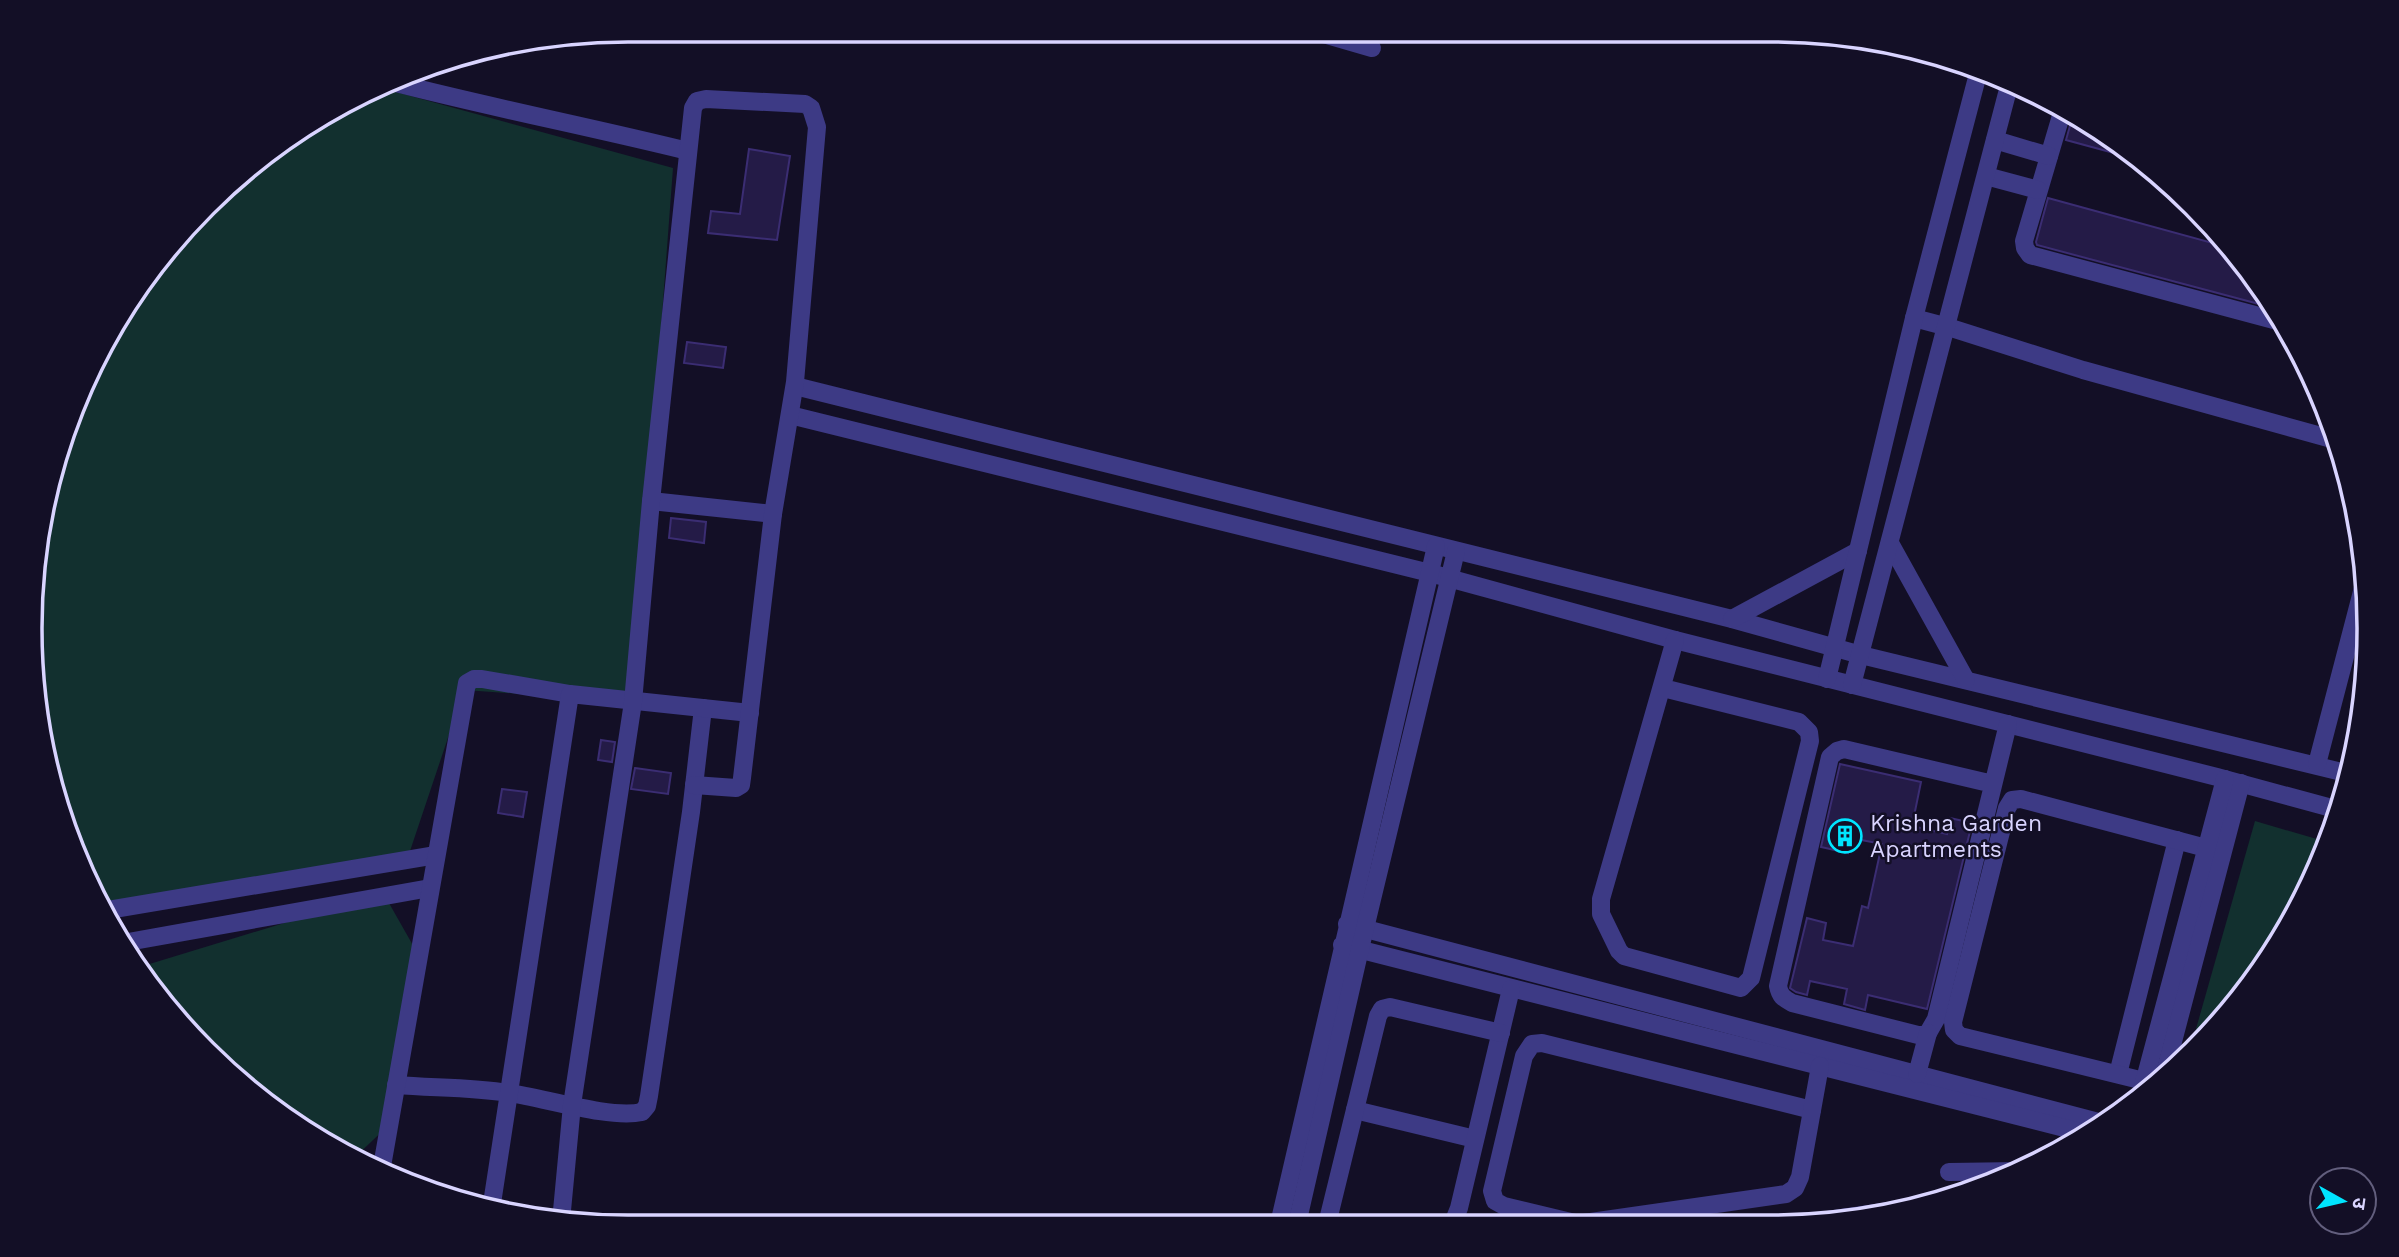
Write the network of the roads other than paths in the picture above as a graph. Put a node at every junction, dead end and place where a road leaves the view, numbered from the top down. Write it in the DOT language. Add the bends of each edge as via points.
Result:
graph roads {
  1 [pos="1351,42"];
  2 [pos="1372,48"];
  3 [pos="1976,80"];
  4 [pos="407,86"];
  5 [pos="2007,92"];
  6 [pos="2060,119"];
  7 [pos="1995,140"];
  8 [pos="688,151"];
  9 [pos="2049,156"];
  10 [pos="1986,176"];
  11 [pos="2038,190"];
  12 [pos="1914,318"];
  13 [pos="2268,318"];
  14 [pos="1948,327"];
  15 [pos="795,386"];
  16 [pos="790,415"];
  17 [pos="2324,436"];
  18 [pos="651,501"];
  19 [pos="773,514"];
  20 [pos="1890,543"];
  21 [pos="1436,546"];
  22 [pos="1456,551"];
  23 [pos="1858,551"];
  24 [pos="1430,573"];
  25 [pos="1449,578"];
  26 [pos="2357,612"];
  27 [pos="1732,619"];
  28 [pos="1675,640"];
  29 [pos="1835,648"];
  30 [pos="1861,655"];
  31 [pos="1827,679"];
  32 [pos="1966,680"];
  33 [pos="1852,685"];
  34 [pos="1663,688"];
  35 [pos="570,694"];
  36 [pos="633,702"];
  37 [pos="703,708"];
  38 [pos="750,713"];
  39 [pos="2008,724"];
  40 [pos="2317,764"];
  41 [pos="2339,771"];
  42 [pos="2233,781"];
  43 [pos="1993,784"];
  44 [pos="694,785"];
  45 [pos="2329,807"];
  46 [pos="2177,840"];
  47 [pos="2206,848"];
  48 [pos="436,855"];
  49 [pos="430,888"];
  50 [pos="114,909"];
  51 [pos="1356,926"];
  52 [pos="133,941"];
  53 [pos="1351,947"];
  54 [pos="1511,989"];
  55 [pos="1501,1033"];
  56 [pos="1928,1033"];
  57 [pos="2168,1059"];
  58 [pos="1820,1066"];
  59 [pos="1917,1074"];
  60 [pos="2118,1074"];
  61 [pos="2144,1080"];
  62 [pos="396,1085"];
  63 [pos="2138,1085"];
  64 [pos="508,1093"];
  65 [pos="572,1105"];
  66 [pos="1354,1110"];
  67 [pos="1812,1110"];
  68 [pos="2090,1120"];
  69 [pos="2073,1130"];
  70 [pos="1475,1139"];
  71 [pos="381,1160"];
  72 [pos="1991,1171"];
  73 [pos="1949,1172"];
  74 [pos="493,1199"];
  75 [pos="562,1211"];
  76 [pos="1281,1215"];
  77 [pos="1299,1215"];
  78 [pos="1330,1215"];
  79 [pos="1456,1215"];
  80 [pos="1542,1215"];
  81 [pos="1640,1215"];
  1 -- 2 [label="street"];
  3 -- 12 [label="street"];
  4 -- 8 [label="street"];
  5 -- 7 [label="street"];
  6 -- 9 [label="street"];
  7 -- 9 [label="street"];
  7 -- 10 [label="street"];
  8 -- 15 [label="street" via="692,108 697,101 787,102 811,108 817,127"];
  8 -- 18 [label="street"];
  9 -- 11 [label="street"];
  10 -- 11 [label="street"];
  10 -- 14 [label="street"];
  11 -- 13 [label="street" via="2024,241 2030,255"];
  12 -- 14 [label="street"];
  12 -- 23 [label="street"];
  14 -- 17 [label="street" via="2083,370"];
  14 -- 20 [label="street"];
  15 -- 16 [label="street"];
  15 -- 21 [label="street"];
  16 -- 19 [label="street"];
  16 -- 24 [label="street"];
  18 -- 19 [label="street"];
  18 -- 36 [label="street"];
  19 -- 38 [label="street"];
  20 -- 30 [label="street"];
  20 -- 32 [label="street"];
  21 -- 22 [label="street"];
  21 -- 24 [label="street"];
  22 -- 25 [label="street"];
  22 -- 27 [label="street"];
  23 -- 27 [label="street"];
  23 -- 29 [label="street"];
  24 -- 25 [label="street"];
  24 -- 51 [label="street"];
  25 -- 28 [label="street"];
  25 -- 51 [label="street"];
  26 -- 40 [label="street"];
  27 -- 29 [label="street"];
  28 -- 31 [label="street"];
  28 -- 34 [label="street"];
  29 -- 30 [label="street"];
  29 -- 31 [label="street"];
  30 -- 32 [label="street"];
  30 -- 33 [label="street"];
  31 -- 33 [label="street"];
  32 -- 40 [label="street"];
  33 -- 39 [label="street"];
  34 -- 34 [label="street" via="1601,899 1601,914 1624,956 1741,988 1751,978 1809,732 1799,722"];
  35 -- 36 [label="street"];
  35 -- 48 [label="street" via="482,679 467,683"];
  35 -- 64 [label="street"];
  36 -- 37 [label="street"];
  36 -- 65 [label="street"];
  37 -- 38 [label="street"];
  37 -- 44 [label="street"];
  38 -- 44 [label="street" via="741,785 736,789"];
  39 -- 42 [label="street"];
  39 -- 43 [label="street"];
  40 -- 41 [label="street"];
  42 -- 45 [label="street"];
  42 -- 47 [label="street"];
  42 -- 57 [label="street"];
  43 -- 56 [label="street" via="1936,1018"];
  43 -- 56 [label="street" via="1844,749 1830,757 1779,993 1792,1003 1918,1035"];
  44 -- 65 [label="street" via="647,1106 635,1114"];
  46 -- 47 [label="street"];
  46 -- 60 [label="street"];
  46 -- 60 [label="street" via="2021,799 2012,800 2003,822 1954,1030 1961,1036"];
  47 -- 61 [label="street"];
  48 -- 49 [label="street"];
  48 -- 50 [label="street"];
  49 -- 52 [label="street"];
  49 -- 62 [label="street"];
  51 -- 53 [label="street"];
  51 -- 59 [label="street"];
  53 -- 54 [label="street"];
  53 -- 76 [label="street"];
  53 -- 77 [label="street"];
  54 -- 55 [label="street"];
  54 -- 58 [label="street"];
  55 -- 66 [label="street" via="1390,1007 1382,1009"];
  55 -- 70 [label="street"];
  56 -- 59 [label="street"];
  58 -- 67 [label="street"];
  58 -- 69 [label="street"];
  59 -- 68 [label="street"];
  60 -- 63 [label="street"];
  62 -- 64 [label="street"];
  62 -- 71 [label="street"];
  64 -- 65 [label="street"];
  64 -- 74 [label="street"];
  65 -- 75 [label="street"];
  66 -- 70 [label="street"];
  66 -- 78 [label="street"];
  67 -- 80 [label="street" via="1532,1044 1524,1056 1492,1191 1495,1201 1504,1206"];
  67 -- 81 [label="street" via="1800,1177 1786,1194"];
  70 -- 79 [label="street"];
  72 -- 73 [label="street"];
}
